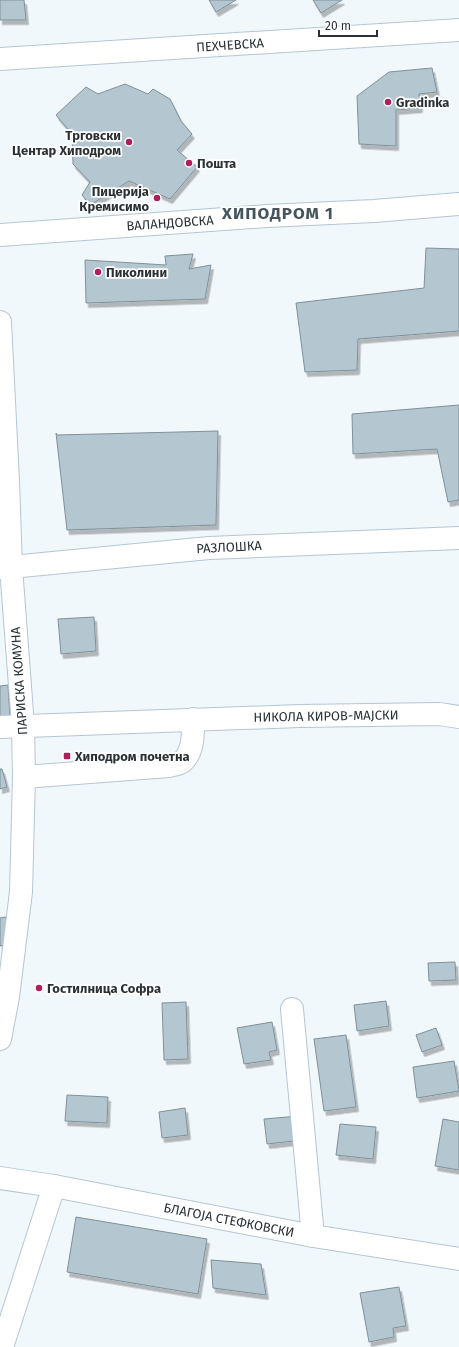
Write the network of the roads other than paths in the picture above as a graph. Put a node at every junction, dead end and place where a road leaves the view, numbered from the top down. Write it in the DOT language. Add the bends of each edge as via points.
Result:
graph roads {
  1 [pos="459,30"];
  2 [pos="0,59"];
  3 [pos="459,204"];
  4 [pos="0,235"];
  5 [pos="0,322"];
  6 [pos="459,538"];
  7 [pos="6,568"];
  8 [pos="459,717"];
  9 [pos="193,719"];
  10 [pos="23,726"];
  11 [pos="0,727"];
  12 [pos="24,777"];
  13 [pos="4,997"];
  14 [pos="292,1010"];
  15 [pos="0,1039"];
  16 [pos="0,1178"];
  17 [pos="54,1186"];
  18 [pos="314,1236"];
  19 [pos="459,1259"];
  20 [pos="2,1347"];
  1 -- 2 [label="street, ПЕХЧЕВСКА"];
  3 -- 4 [label="street, ВАЛАНДОВСКА"];
  5 -- 7 [label="street, ПАРИСКА КОМУНА" via="8,481"];
  6 -- 7 [label="street, РАЗЛОШКА" via="208,548"];
  7 -- 10 [label="street, ПАРИСКА КОМУНА"];
  8 -- 9 [label="street, НИКОЛА КИРОВ-МАЈСКИ" via="439,714"];
  9 -- 10 [label="street, НИКОЛА КИРОВ-МАЈСКИ"];
  9 -- 12 [label="street" via="188,754 181,762 170,766"];
  10 -- 11 [label="street, НИКОЛА КИРОВ-МАЈСКИ"];
  10 -- 12 [label="street, ПАРИСКА КОМУНА"];
  12 -- 13 [label="street, ПАРИСКА КОМУНА" via="21,892"];
  13 -- 15 [label="street, ПАРИСКА КОМУНА"];
  14 -- 18 [label="street"];
  16 -- 17 [label="street, БЛАГОЈА СТЕФКОВСКИ"];
  17 -- 18 [label="street, БЛАГОЈА СТЕФКОВСКИ"];
  17 -- 20 [label="street"];
  18 -- 19 [label="street, БЛАГОЈА СТЕФКОВСКИ"];
}
